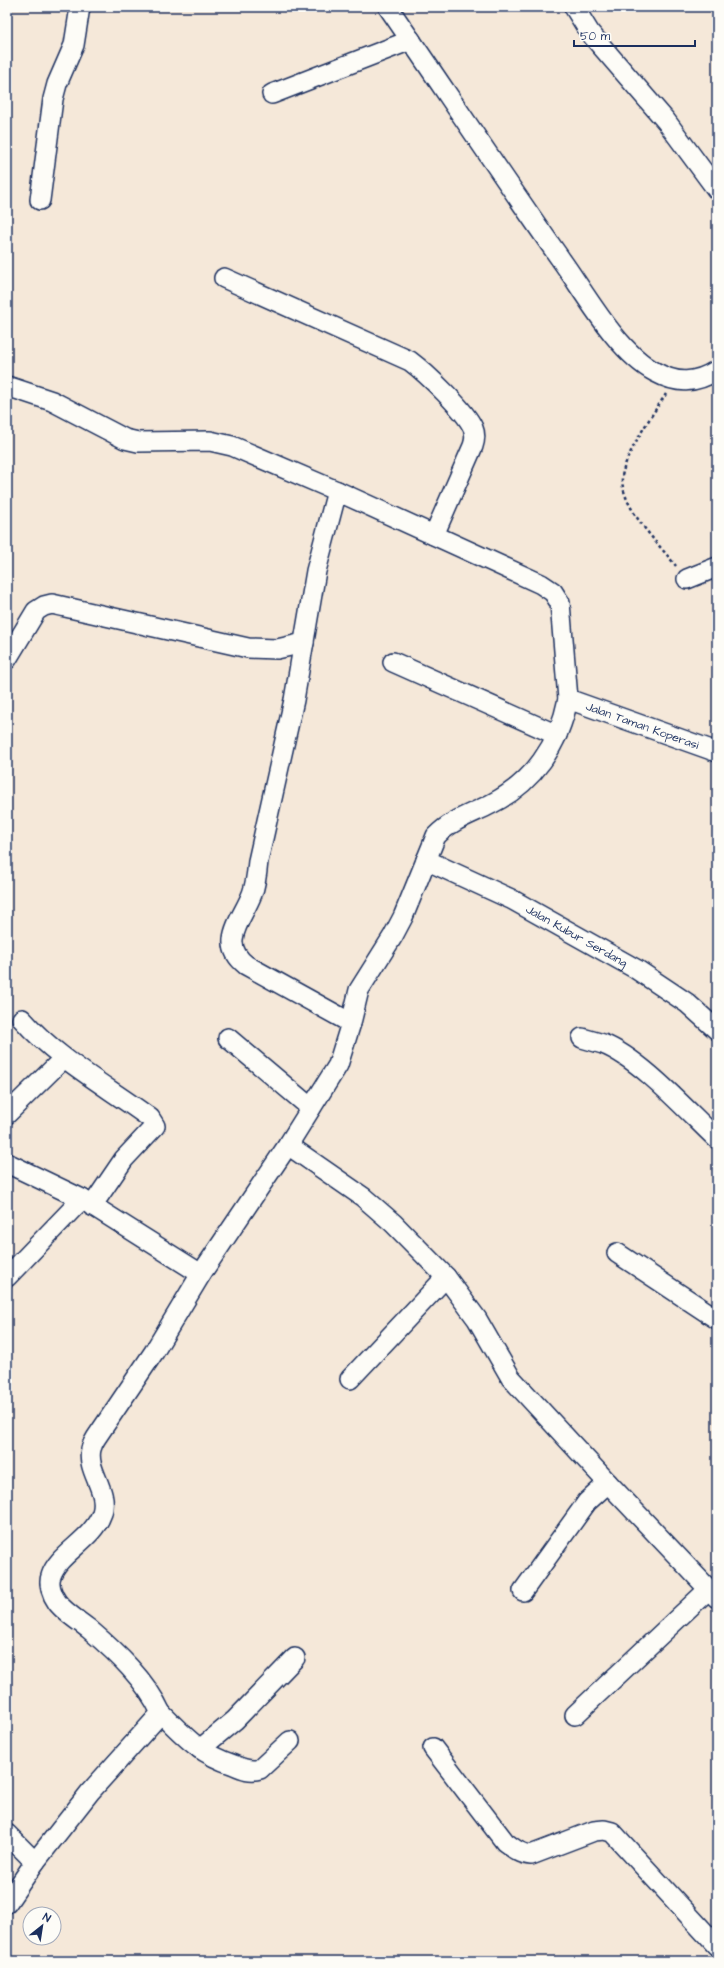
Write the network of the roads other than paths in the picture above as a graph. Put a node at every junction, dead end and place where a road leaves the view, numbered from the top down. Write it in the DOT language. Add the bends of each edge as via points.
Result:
graph roads {
  1 [pos="80,7"];
  2 [pos="388,7"];
  3 [pos="574,7"];
  4 [pos="410,40"];
  5 [pos="272,94"];
  6 [pos="717,190"];
  7 [pos="40,200"];
  8 [pos="224,278"];
  9 [pos="717,370"];
  10 [pos="7,386"];
  11 [pos="337,491"];
  12 [pos="434,535"];
  13 [pos="717,567"];
  14 [pos="687,579"];
  15 [pos="304,643"];
  16 [pos="7,659"];
  17 [pos="393,662"];
  18 [pos="568,700"];
  19 [pos="557,735"];
  20 [pos="717,752"];
  21 [pos="426,860"];
  22 [pos="22,1019"];
  23 [pos="351,1023"];
  24 [pos="717,1030"];
  25 [pos="228,1038"];
  26 [pos="582,1038"];
  27 [pos="64,1058"];
  28 [pos="311,1108"];
  29 [pos="7,1114"];
  30 [pos="717,1139"];
  31 [pos="288,1145"];
  32 [pos="7,1163"];
  33 [pos="87,1202"];
  34 [pos="617,1253"];
  35 [pos="201,1274"];
  36 [pos="7,1276"];
  37 [pos="446,1276"];
  38 [pos="717,1319"];
  39 [pos="350,1379"];
  40 [pos="608,1483"];
  41 [pos="523,1591"];
  42 [pos="713,1593"];
  43 [pos="295,1658"];
  44 [pos="162,1713"];
  45 [pos="575,1715"];
  46 [pos="290,1741"];
  47 [pos="433,1748"];
  48 [pos="200,1749"];
  49 [pos="7,1834"];
  50 [pos="35,1862"];
  51 [pos="7,1903"];
  52 [pos="717,1946"];
  1 -- 7 [label="street" via="74,45 57,84"];
  2 -- 4 [label="street"];
  3 -- 6 [label="street" via="590,33 666,121"];
  4 -- 5 [label="street"];
  4 -- 9 [label="street" via="613,333 638,361 673,381 691,381"];
  8 -- 12 [label="street" via="410,361 425,372 464,415 476,436"];
  10 -- 11 [label="street" via="52,401 125,439 138,442 210,442 232,446"];
  11 -- 12 [label="street"];
  11 -- 15 [label="street" via="316,571"];
  12 -- 18 [label="street" via="541,584 553,592 560,603"];
  13 -- 14 [label="street"];
  15 -- 16 [label="street" via="277,649 248,648 52,604 36,611"];
  15 -- 23 [label="street" via="256,881 236,926 233,950 237,958 246,965"];
  17 -- 19 [label="street"];
  18 -- 19 [label="street"];
  18 -- 20 [label="street, Jalan Taman Koperasi"];
  19 -- 21 [label="street" via="546,757 526,780 492,804 444,828 436,836"];
  21 -- 23 [label="street" via="396,930 359,990"];
  21 -- 24 [label="street, Jalan Kubur Serdang" via="511,899 636,969 687,1003"];
  22 -- 27 [label="street"];
  23 -- 28 [label="street" via="338,1065"];
  25 -- 28 [label="street"];
  26 -- 30 [label="street" via="604,1044 630,1061 662,1087"];
  27 -- 29 [label="street"];
  27 -- 33 [label="street" via="150,1118 155,1126"];
  28 -- 31 [label="street"];
  31 -- 35 [label="street"];
  31 -- 37 [label="street" via="364,1197"];
  32 -- 33 [label="street"];
  33 -- 35 [label="street"];
  33 -- 36 [label="street"];
  34 -- 38 [label="street"];
  35 -- 44 [label="street" via="151,1357 96,1438 90,1460 104,1499 102,1513 92,1532 56,1567 49,1585 57,1602 104,1642 141,1679"];
  37 -- 39 [label="street"];
  37 -- 40 [label="street" via="477,1319 511,1378"];
  40 -- 41 [label="street" via="587,1502"];
  40 -- 42 [label="street"];
  42 -- 45 [label="street"];
  43 -- 48 [label="street" via="234,1720"];
  44 -- 48 [label="street"];
  44 -- 50 [label="street" via="90,1792"];
  46 -- 48 [label="street" via="266,1765 255,1771 214,1758"];
  47 -- 52 [label="street" via="505,1842 513,1848 522,1854 531,1855 594,1831 612,1832"];
  49 -- 50 [label="street"];
  50 -- 51 [label="street"];
}
